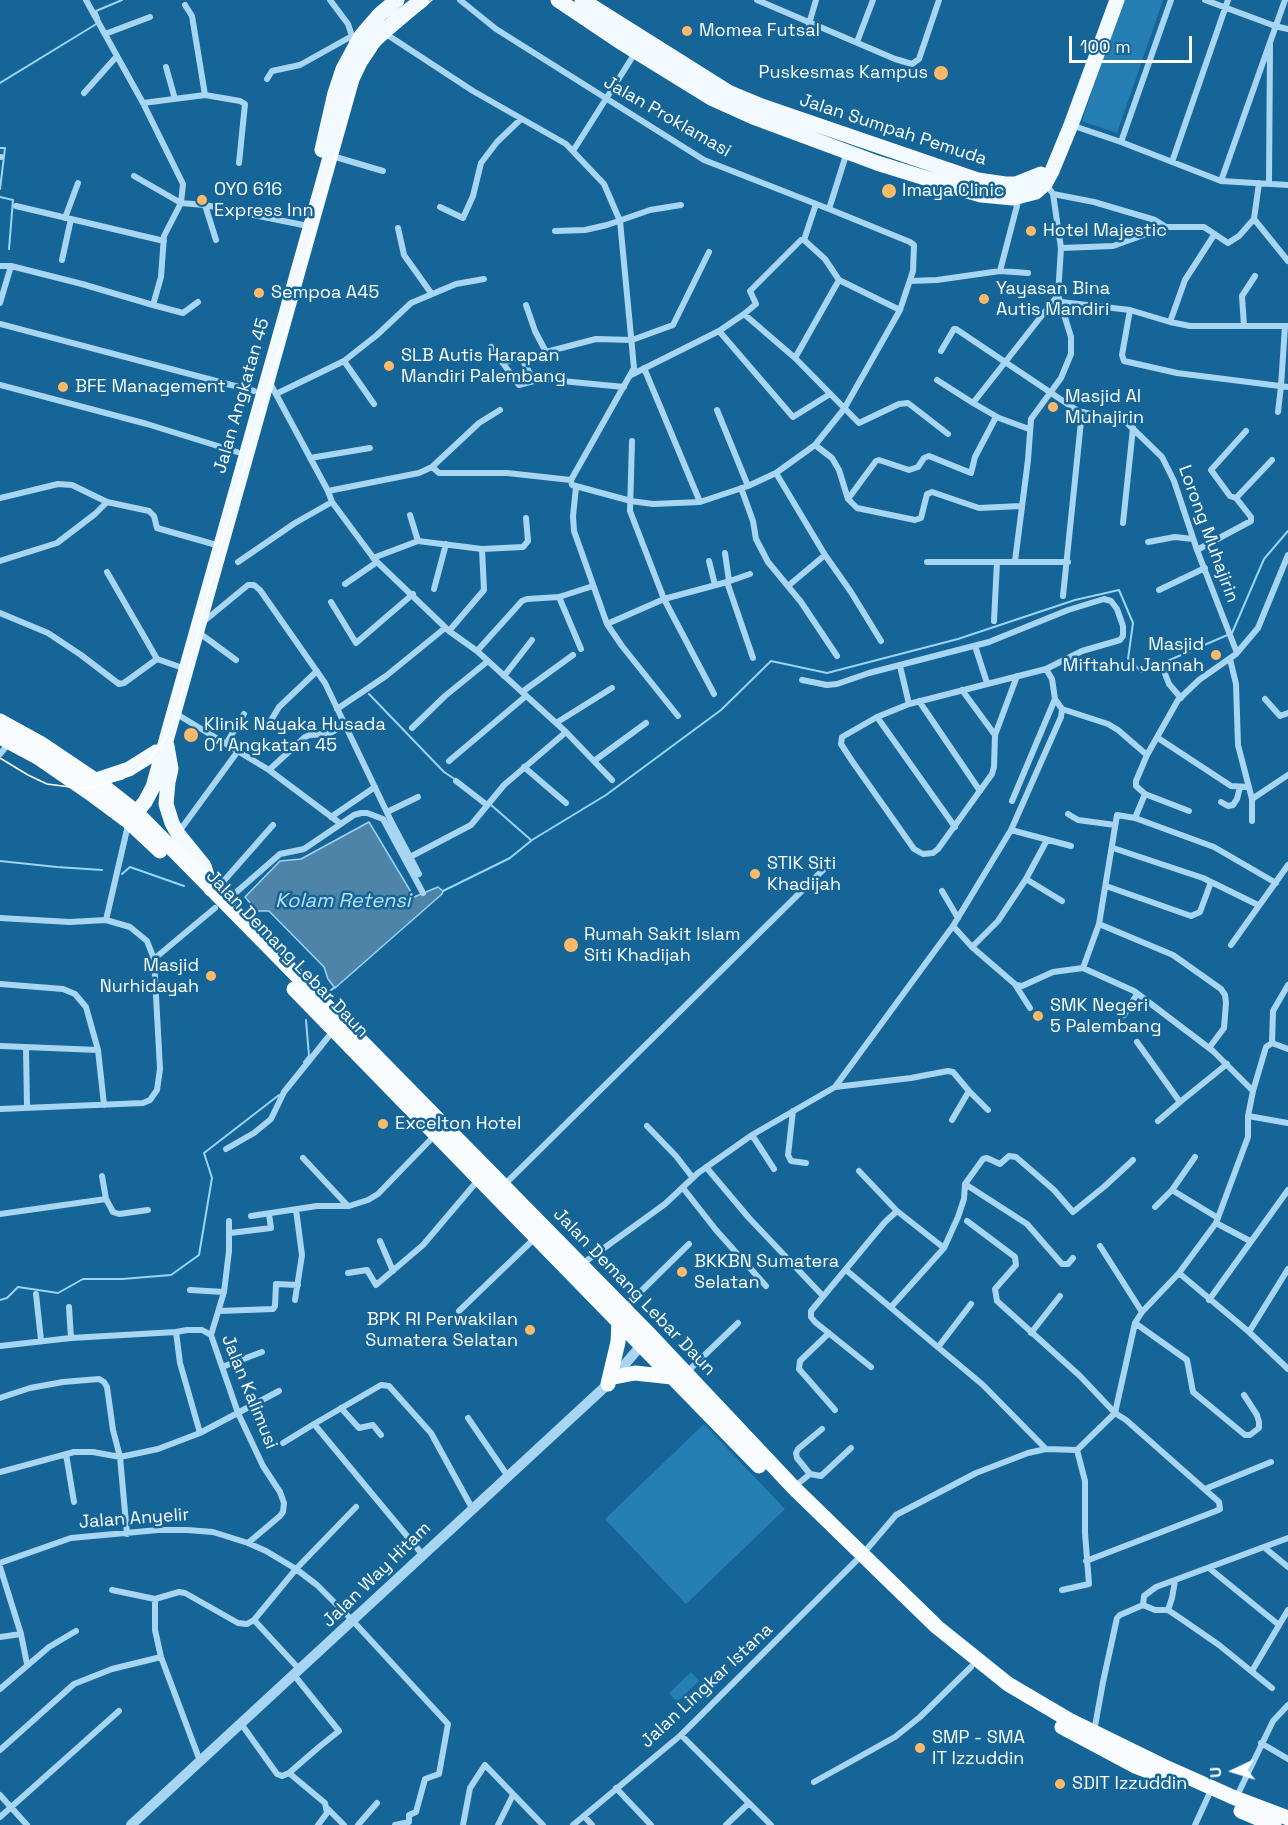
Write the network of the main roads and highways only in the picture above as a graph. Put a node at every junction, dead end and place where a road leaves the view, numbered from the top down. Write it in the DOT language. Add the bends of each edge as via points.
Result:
graph roads {
  1 [pos="422,0"];
  2 [pos="558,0"];
  3 [pos="582,0"];
  4 [pos="1111,0"];
  5 [pos="1117,0"];
  6 [pos="394,9"];
  7 [pos="640,45"];
  8 [pos="1068,124"];
  9 [pos="1046,184"];
  10 [pos="0,722"];
  11 [pos="3,744"];
  12 [pos="161,748"];
  13 [pos="96,780"];
  14 [pos="128,813"];
  15 [pos="212,890"];
  16 [pos="220,906"];
  17 [pos="440,1131"];
  18 [pos="576,1270"];
  19 [pos="621,1315"];
  20 [pos="646,1340"];
  21 [pos="672,1377"];
  22 [pos="859,1558"];
  23 [pos="1211,1792"];
  24 [pos="1288,1818"];
  25 [pos="1274,1825"];
  1 -- 6 [label="main road, Jalan Angkatan 45"];
  2 -- 7 [label="main road, Jalan Sumpah Pemuda"];
  3 -- 7 [label="main road, Jalan Sumpah Pemuda"];
  4 -- 8 [label="main road"];
  5 -- 8 [label="main road"];
  6 -- 12 [label="main road, Jalan Angkatan 45" via="356,71 175,713"];
  6 -- 12 [label="main road, Jalan Angkatan 45" via="352,43 337,86 318,173 237,452"];
  7 -- 9 [label="main road, Jalan Sumpah Pemuda" via="730,93 805,123 978,180"];
  7 -- 9 [label="main road, Jalan Sumpah Pemuda" via="713,99 847,152 981,195 1019,198"];
  8 -- 9 [label="main road" via="1054,150"];
  10 -- 13 [label="highway, Jalan Demang Lebar Daun"];
  11 -- 14 [label="highway, Jalan Demang Lebar Daun" via="43,761"];
  12 -- 13 [label="main road" via="129,769"];
  12 -- 14 [label="main road, Jalan Angkatan 45" via="153,787 145,802"];
  12 -- 15 [label="main road" via="171,769 166,804 172,823 204,866"];
  13 -- 14 [label="highway, Jalan Demang Lebar Daun"];
  14 -- 15 [label="highway, Jalan Demang Lebar Daun"];
  14 -- 16 [label="highway, Jalan Demang Lebar Daun"];
  15 -- 16 [label="highway, Jalan Demang Lebar Daun"];
  16 -- 17 [label="highway, Jalan Demang Lebar Daun"];
  16 -- 17 [label="highway, Jalan Demang Lebar Daun" via="333,1031"];
  17 -- 18 [label="highway, Jalan Demang Lebar Daun" via="503,1186"];
  17 -- 18 [label="highway, Jalan Demang Lebar Daun" via="479,1179 536,1237"];
  18 -- 19 [label="highway, Jalan Demang Lebar Daun"];
  19 -- 20 [label="highway, Jalan Demang Lebar Daun"];
  19 -- 21 [label="highway" via="611,1381 635,1373"];
  20 -- 21 [label="highway, Jalan Demang Lebar Daun"];
  20 -- 22 [label="highway, Jalan Demang Lebar Daun" via="687,1373"];
  21 -- 22 [label="highway, Jalan Demang Lebar Daun"];
  22 -- 23 [label="highway, Jalan Demang Lebar Daun" via="979,1662 1036,1702"];
  22 -- 23 [label="highway, Jalan Demang Lebar Daun" via="921,1625 1001,1691 1136,1766"];
  23 -- 24 [label="highway, Jalan Demang Lebar Daun"];
  23 -- 25 [label="highway, Jalan Demang Lebar Daun"];
}
